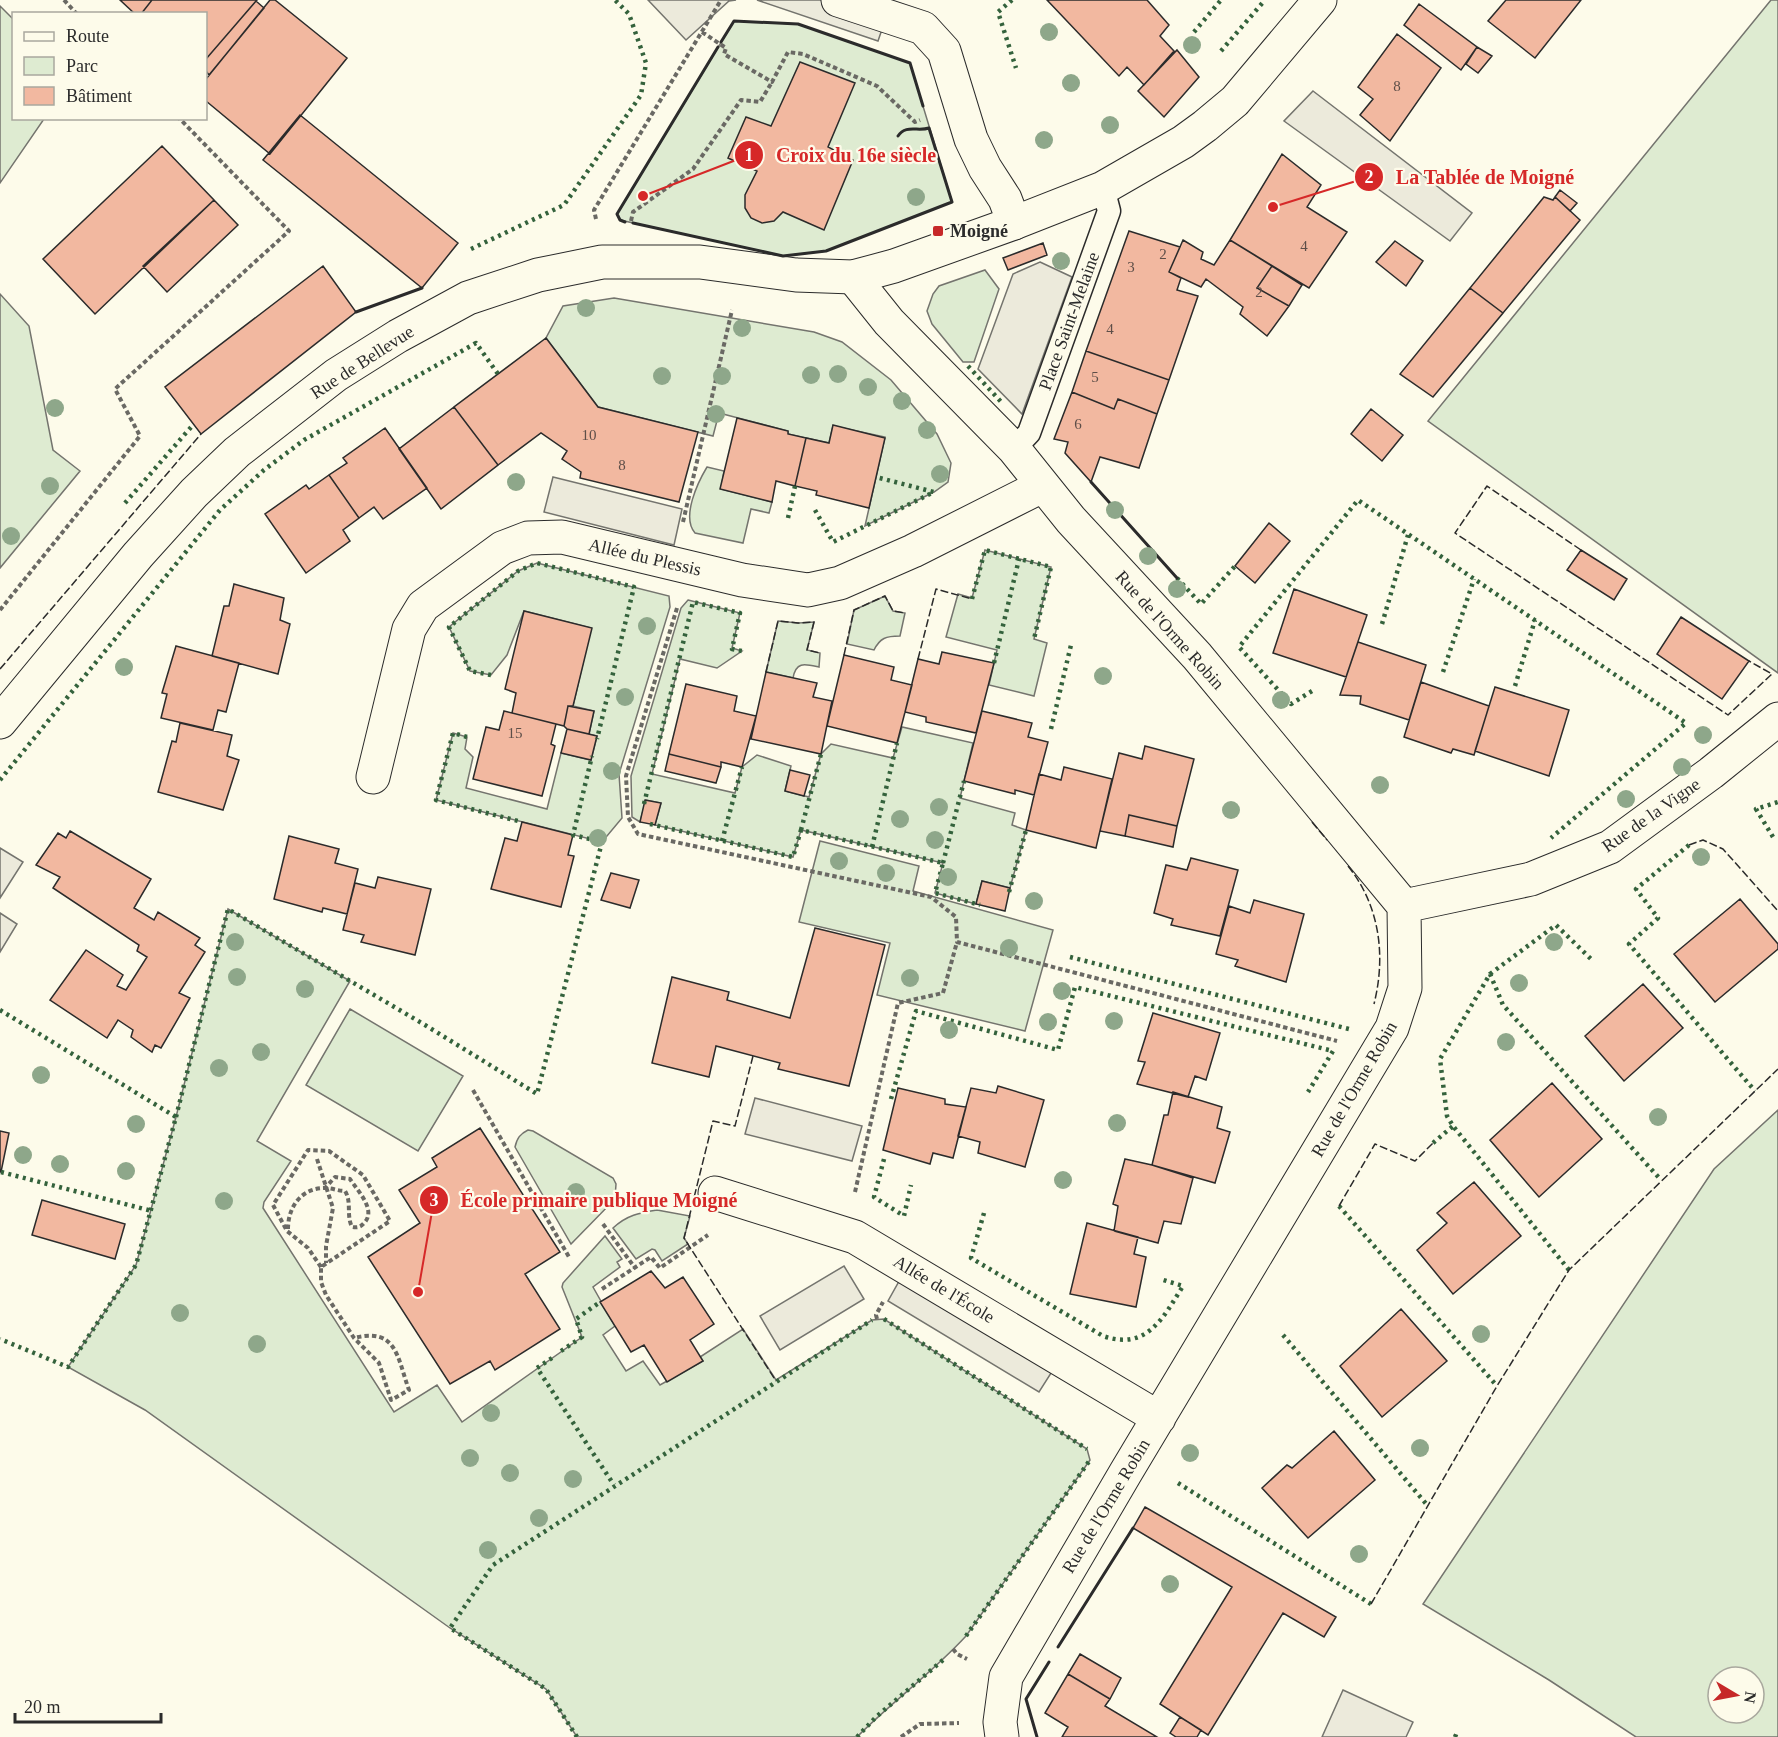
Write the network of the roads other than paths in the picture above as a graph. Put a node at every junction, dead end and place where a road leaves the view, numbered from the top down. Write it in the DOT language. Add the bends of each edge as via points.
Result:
graph roads {
  1 [pos="838,0"];
  2 [pos="1320,0"];
  3 [pos="1103,188"];
  4 [pos="1014,223"];
  5 [pos="853,277"];
  6 [pos="1014,449"];
  7 [pos="1042,486"];
  8 [pos="1778,719"];
  9 [pos="0,722"];
  10 [pos="373,777"];
  11 [pos="1404,906"];
  12 [pos="715,1193"];
  13 [pos="1159,1418"];
  14 [pos="1001,1730"];
  1 -- 4 [label="street" via="923,28 944,51 971,139"];
  2 -- 3 [label="street, Rue de Bellevue" via="1235,101 1183,142"];
  3 -- 4 [label="street, Rue de Bellevue"];
  3 -- 6 [label="lane, Place Saint-Melaine" via="1109,211 1029,433"];
  4 -- 5 [label="street, Rue de Bellevue"];
  5 -- 6 [label="street, Rue de l'Orme Robin" via="889,322"];
  5 -- 9 [label="street, Rue de Bellevue" via="796,275 700,262 612,261 538,275 468,298 336,375 237,452 138,555"];
  6 -- 7 [label="street, Rue de l'Orme Robin"];
  7 -- 10 [label="street, Allée du Plessis" via="913,551 840,583 808,590 742,580 562,537 528,538 502,548 423,606 409,629"];
  7 -- 11 [label="street, Rue de l'Orme Robin" via="1197,656"];
  8 -- 11 [label="street, Rue de la Vigne" via="1610,847 1532,879"];
  11 -- 13 [label="street, Rue de l'Orme Robin" via="1405,988 1392,1028"];
  12 -- 13 [label="street, Allée de l'École" via="855,1237"];
  13 -- 14 [label="street, Rue de l'Orme Robin" via="1006,1677"];
}
